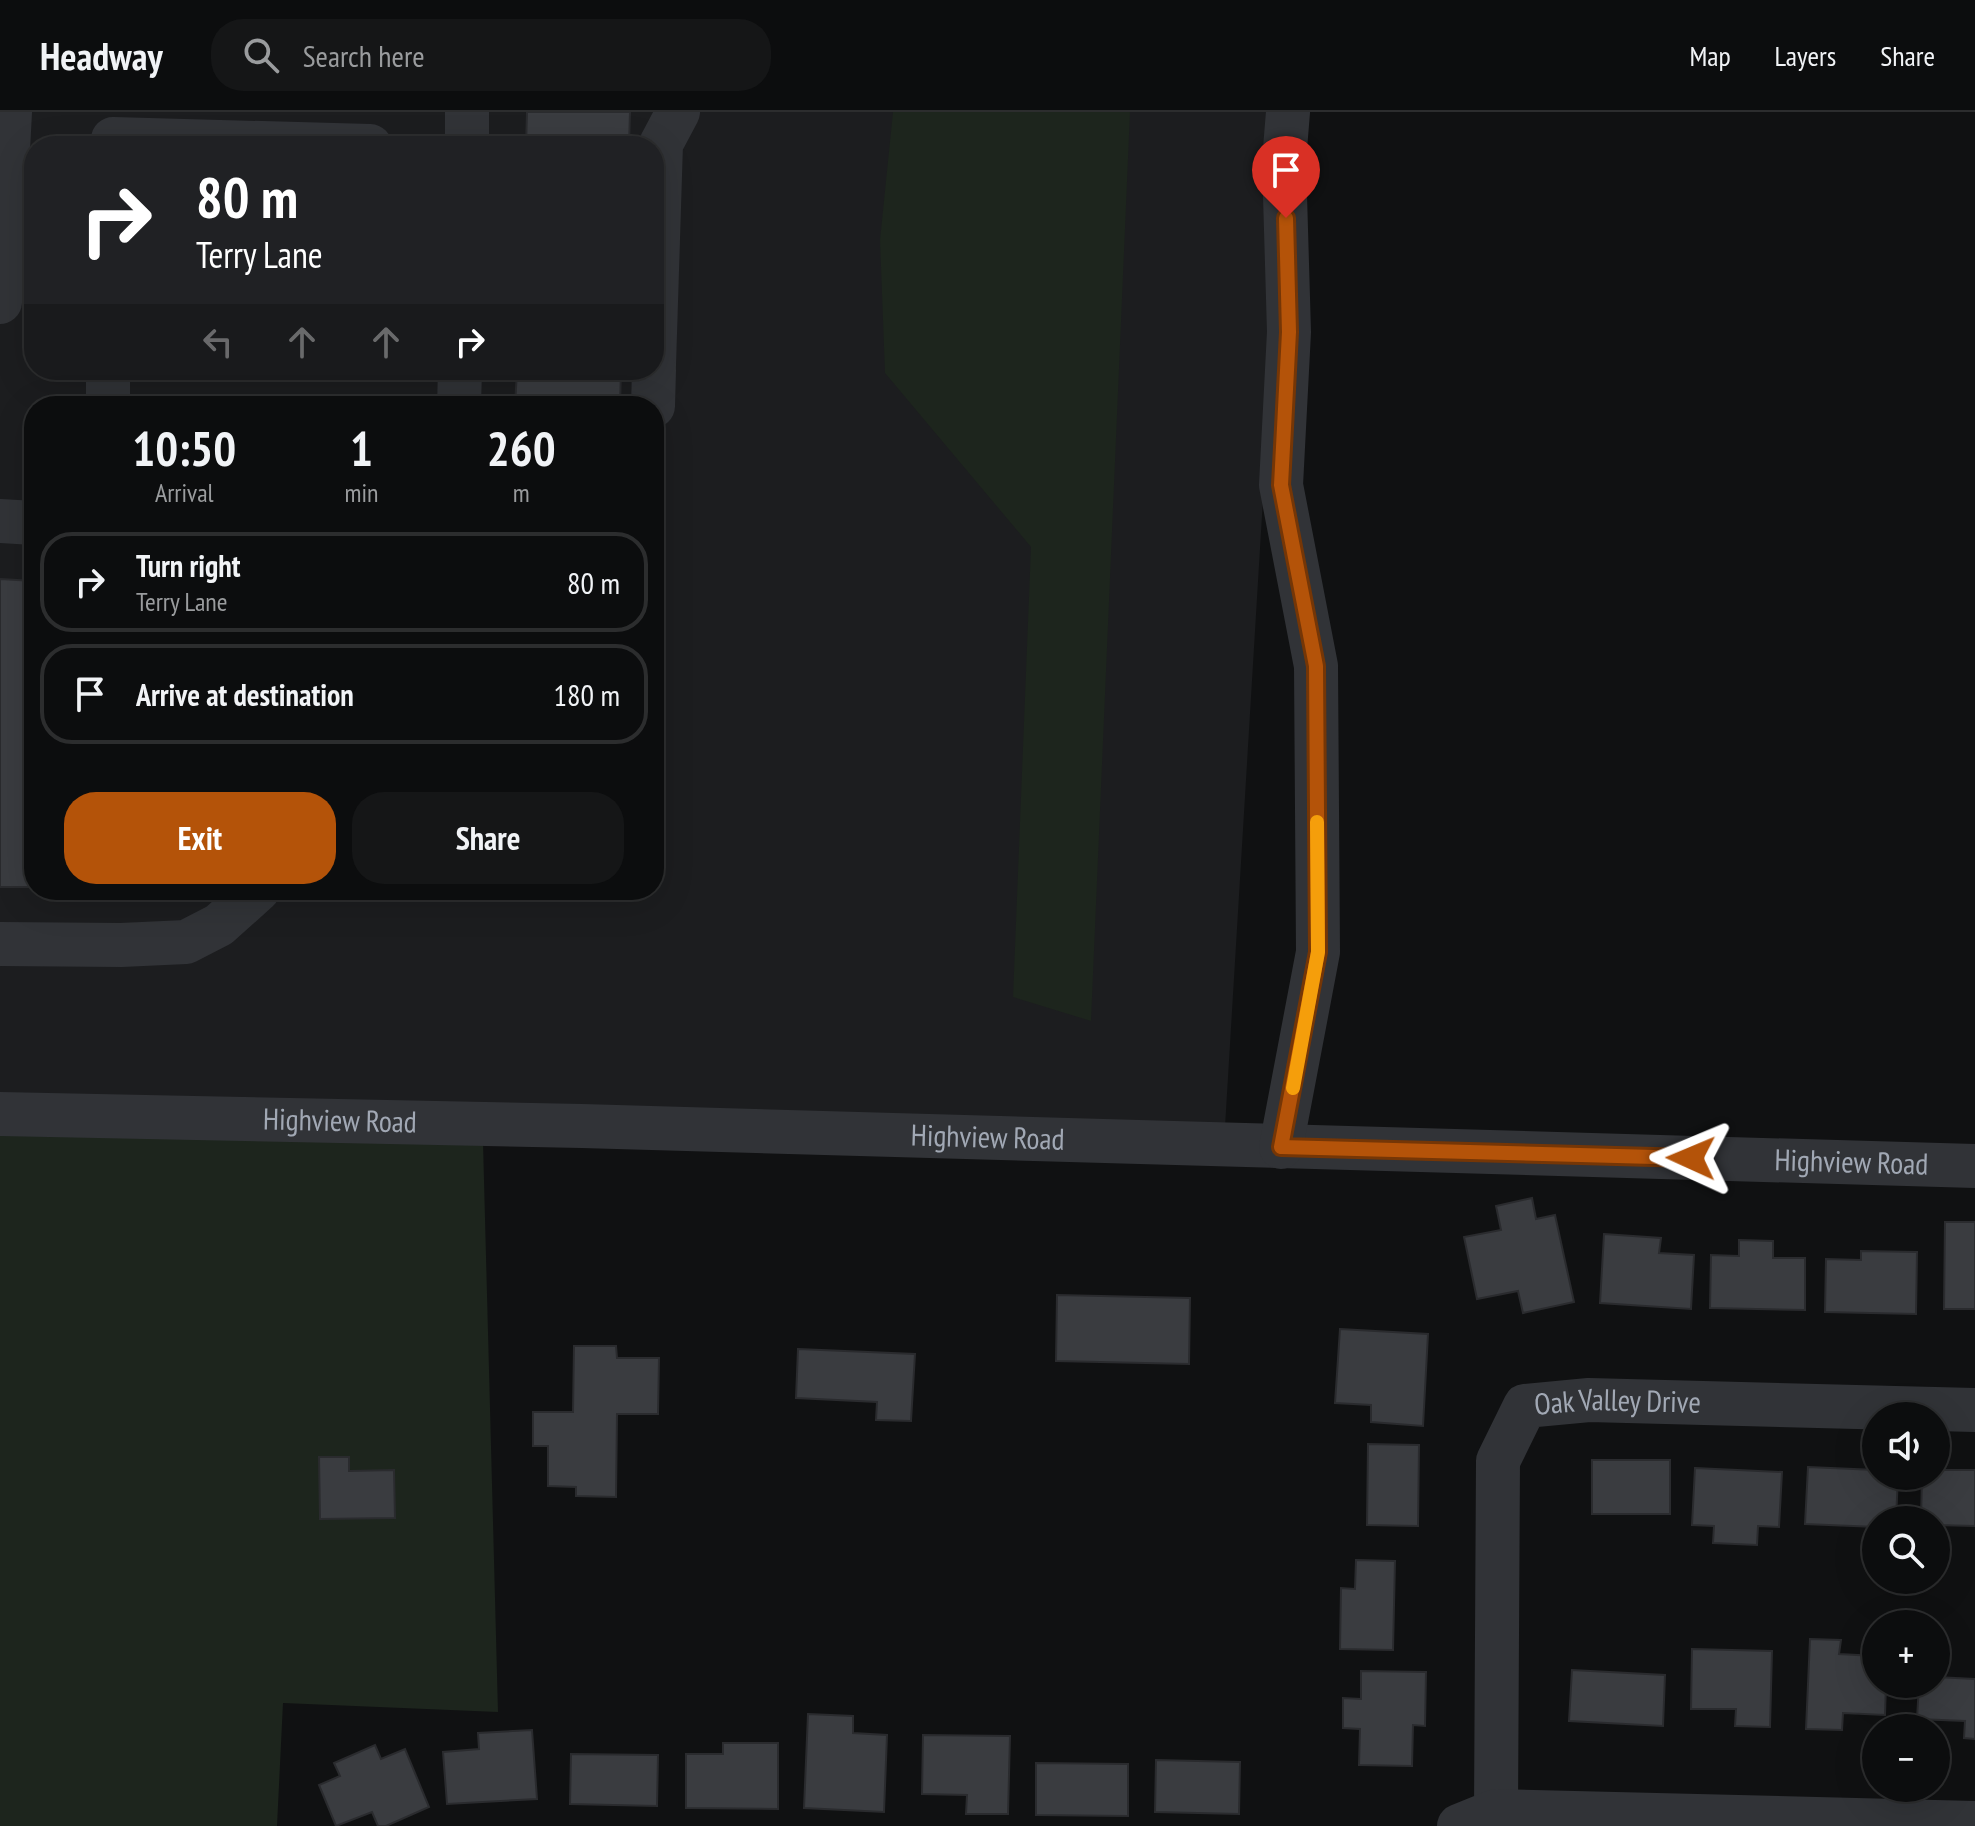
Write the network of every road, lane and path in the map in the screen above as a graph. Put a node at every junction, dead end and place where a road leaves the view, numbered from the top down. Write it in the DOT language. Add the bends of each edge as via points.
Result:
graph roads {
  1 [pos="10,112"];
  2 [pos="467,112"];
  3 [pos="678,112"];
  4 [pos="1288,112"];
  5 [pos="114,132"];
  6 [pos="187,136"];
  7 [pos="467,136"];
  8 [pos="664,138"];
  9 [pos="0,302"];
  10 [pos="0,521"];
  11 [pos="24,522"];
  12 [pos="247,900"];
  13 [pos="0,944"];
  14 [pos="0,1114"];
  15 [pos="1281,1147"];
  16 [pos="1975,1166"];
  17 [pos="1975,1410"];
  18 [pos="1478,1818"];
  19 [pos="1975,1823"];
  1 -- 9 [label="street"];
  2 -- 7 [label="street"];
  3 -- 8 [label="street"];
  4 -- 15 [label="street" via="1284,161 1289,332 1281,485 1316,666 1318,952"];
  5 -- 6 [label="street"];
  10 -- 11 [label="street"];
  12 -- 13 [label="street" via="219,925 186,942"];
  14 -- 15 [label="street, Highview Road"];
  15 -- 16 [label="street, Highview Road"];
  17 -- 18 [label="street, Oak Valley Drive" via="1589,1400 1525,1406 1498,1461"];
  18 -- 19 [label="street, Oak Valley Drive"];
}
